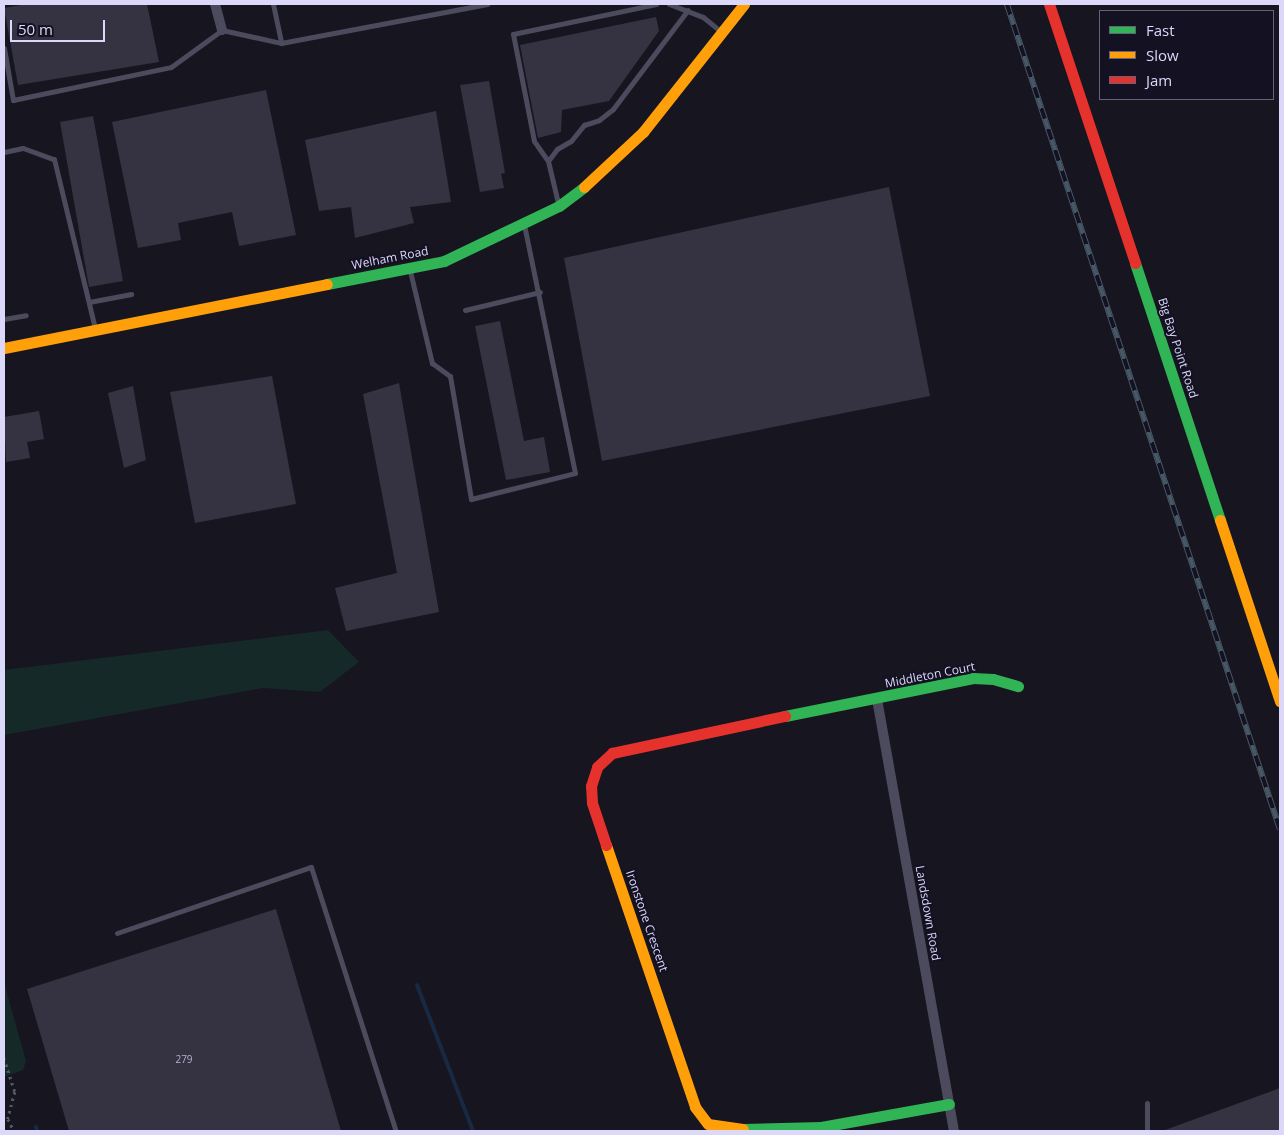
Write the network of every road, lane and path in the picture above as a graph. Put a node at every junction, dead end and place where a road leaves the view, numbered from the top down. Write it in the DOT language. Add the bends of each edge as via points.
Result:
graph roads {
  1 [pos="215,4"];
  2 [pos="272,4"];
  3 [pos="487,4"];
  4 [pos="656,4"];
  5 [pos="669,4"];
  6 [pos="744,4"];
  7 [pos="1049,4"];
  8 [pos="688,10"];
  9 [pos="222,30"];
  10 [pos="720,32"];
  11 [pos="281,43"];
  12 [pos="4,48"];
  13 [pos="4,152"];
  14 [pos="548,161"];
  15 [pos="559,206"];
  16 [pos="524,224"];
  17 [pos="410,270"];
  18 [pos="540,292"];
  19 [pos="131,294"];
  20 [pos="89,302"];
  21 [pos="464,310"];
  22 [pos="26,315"];
  23 [pos="4,319"];
  24 [pos="96,330"];
  25 [pos="4,347"];
  26 [pos="1018,686"];
  27 [pos="877,699"];
  28 [pos="1280,701"];
  29 [pos="118,933"];
  30 [pos="4,1058"];
  31 [pos="1147,1103"];
  32 [pos="949,1104"];
  33 [pos="14,1131"];
  34 [pos="396,1131"];
  35 [pos="954,1131"];
  36 [pos="1147,1131"];
  1 -- 9 [label="street"];
  2 -- 11 [label="lane"];
  3 -- 11 [label="lane"];
  4 -- 14 [label="lane" via="513,34 534,141"];
  5 -- 8 [label="lane"];
  6 -- 10 [label="street, Welham Road"];
  7 -- 28 [label="street, Big Bay Point Road"];
  8 -- 10 [label="lane" via="703,17"];
  8 -- 14 [label="lane" via="613,109 599,120 584,125"];
  9 -- 11 [label="lane"];
  9 -- 12 [label="lane" via="171,67 13,100"];
  10 -- 15 [label="street, Welham Road" via="643,132"];
  13 -- 20 [label="lane" via="23,148 54,159"];
  14 -- 15 [label="lane"];
  15 -- 16 [label="street, Welham Road"];
  16 -- 17 [label="street, Welham Road" via="444,261"];
  16 -- 18 [label="lane"];
  17 -- 18 [label="lane" via="432,363 450,376 471,499 575,473"];
  17 -- 24 [label="street, Welham Road"];
  18 -- 21 [label="lane"];
  19 -- 20 [label="lane"];
  20 -- 24 [label="lane"];
  22 -- 23 [label="lane"];
  24 -- 25 [label="street, Welham Road"];
  26 -- 27 [label="street, Middleton Court" via="993,679 973,678"];
  27 -- 32 [label="street, Landsdown Road"];
  27 -- 32 [label="street, Ironstone Crescent" via="612,753 597,766 592,803 695,1107 708,1124 729,1129 821,1127"];
  29 -- 34 [label="lane" via="312,867"];
  30 -- 33 [label="path" via="15,1092 8,1119"];
  31 -- 36 [label="lane"];
  32 -- 35 [label="street, Landsdown Road"];
}
